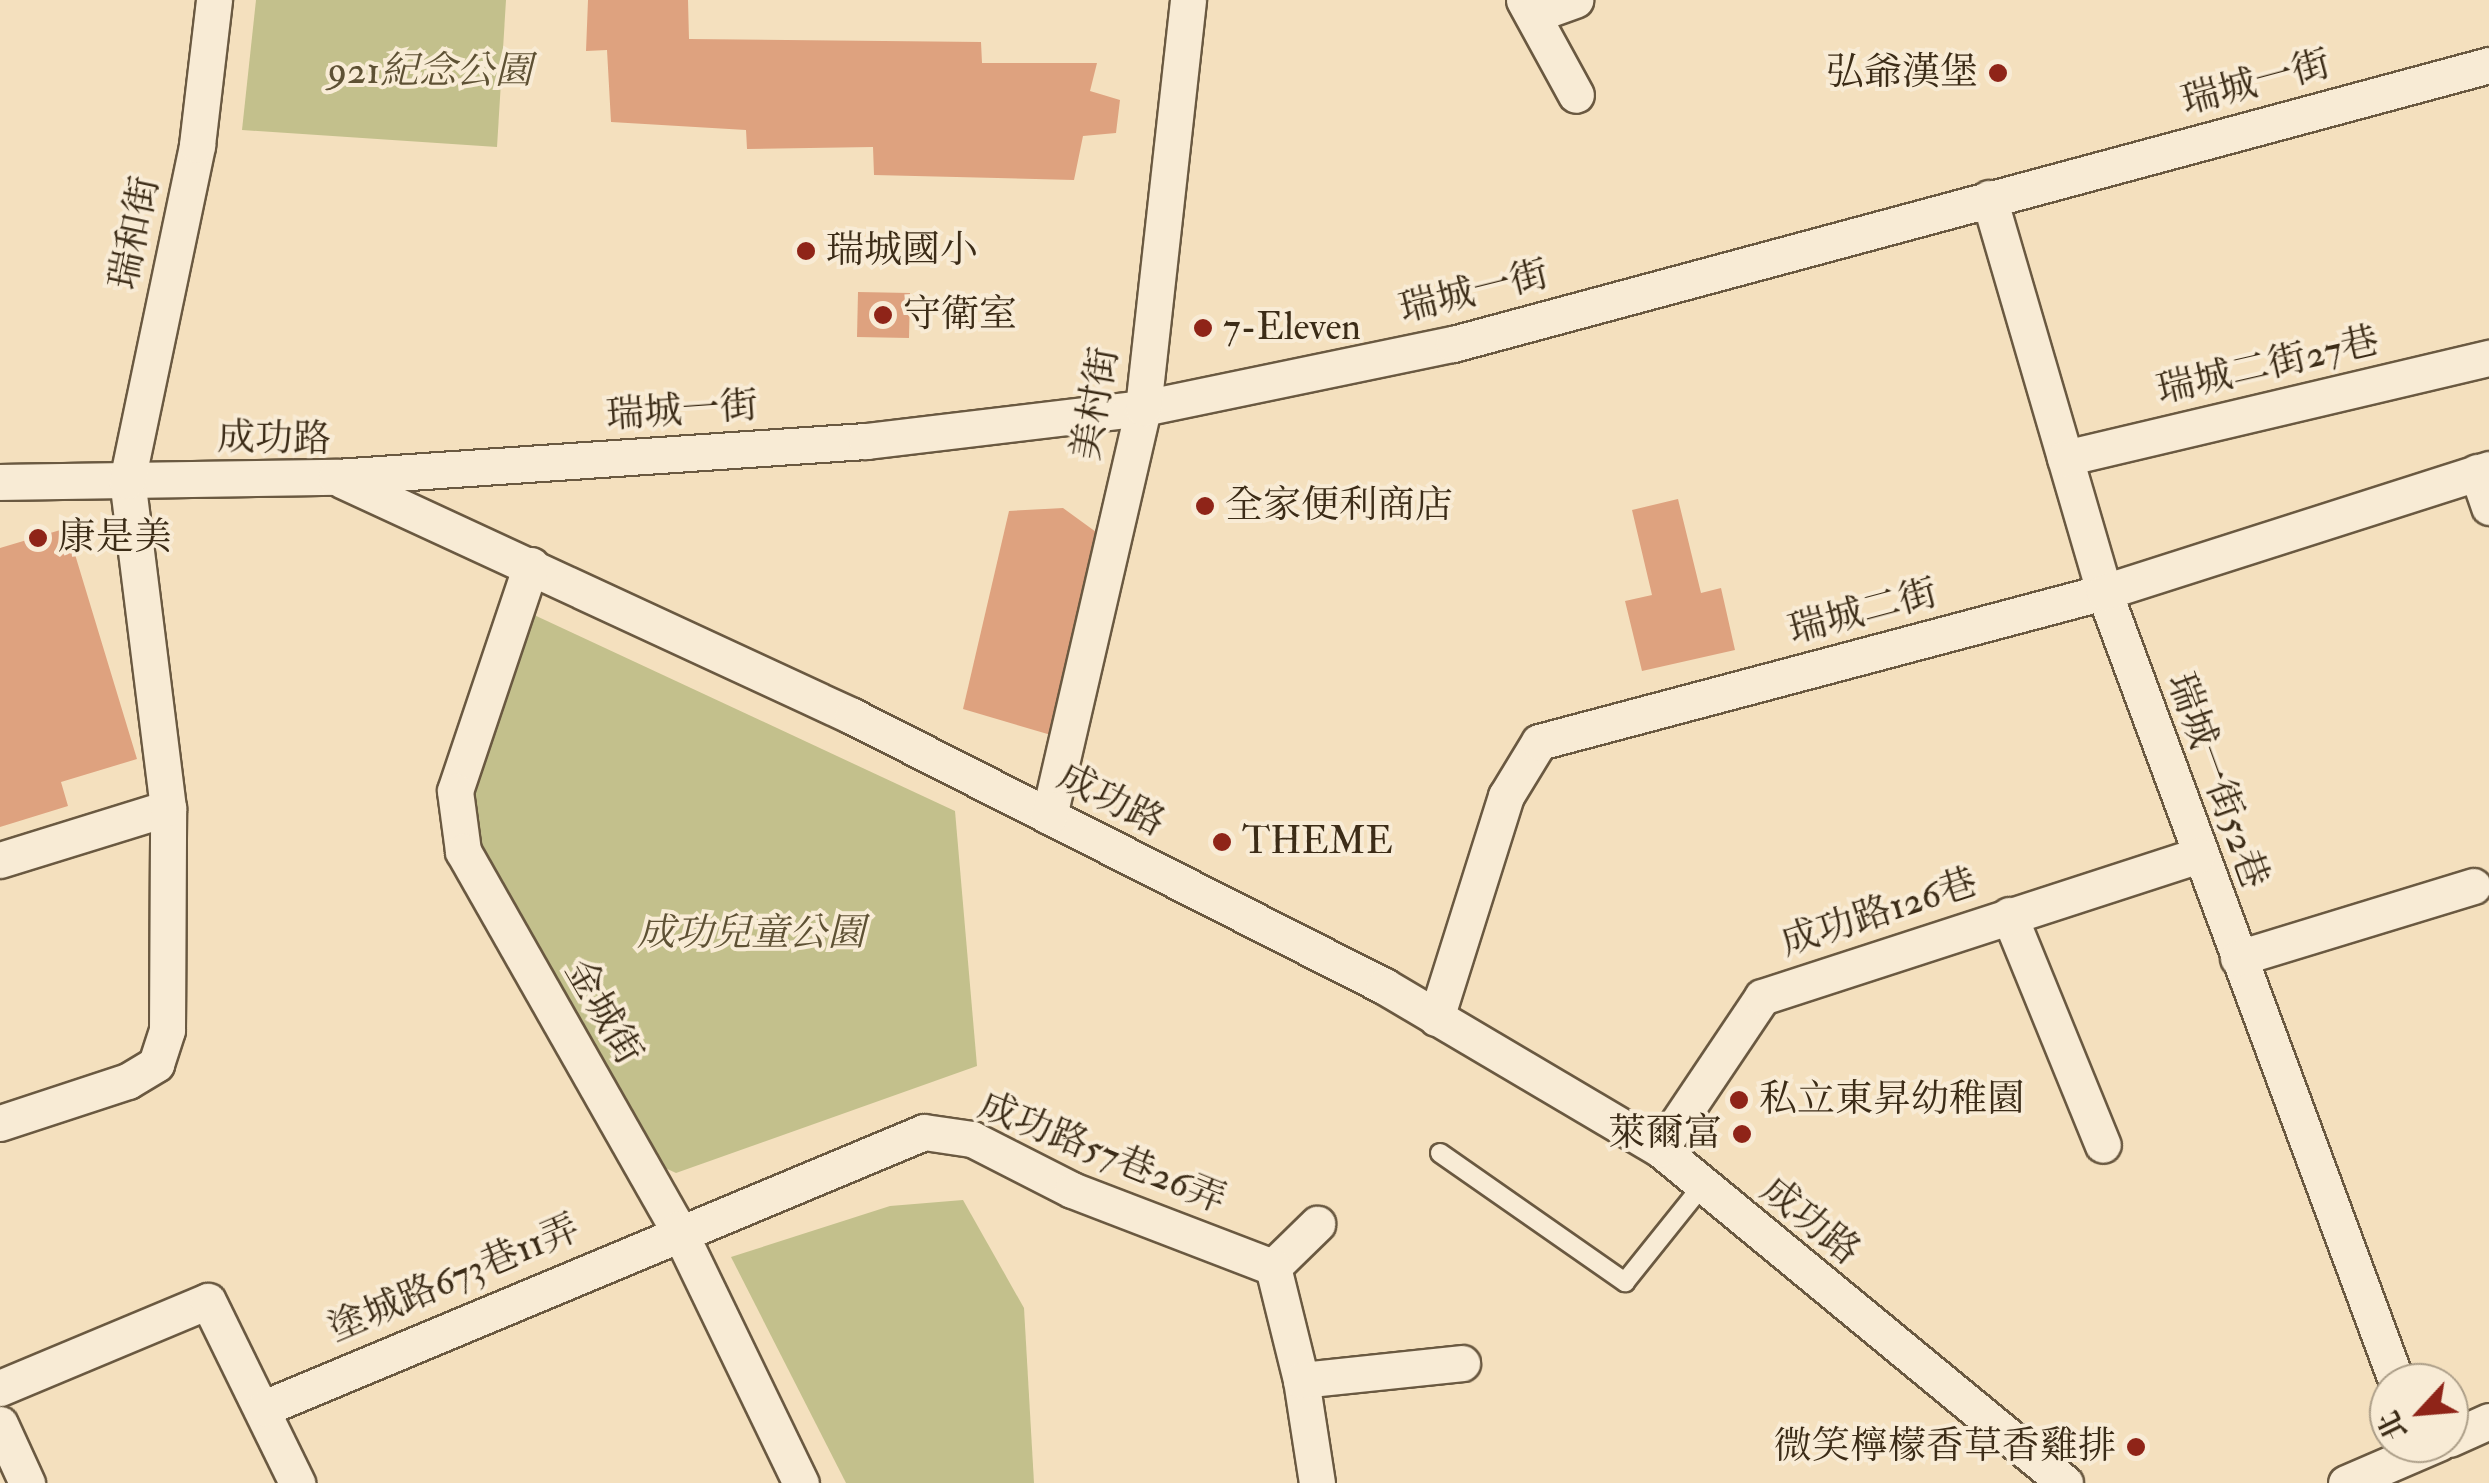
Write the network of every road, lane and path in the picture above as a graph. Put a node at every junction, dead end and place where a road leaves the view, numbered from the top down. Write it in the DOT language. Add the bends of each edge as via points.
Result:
graph roads {
  1 [pos="214,0"];
  2 [pos="1188,0"];
  3 [pos="1575,0"];
  4 [pos="1529,8"];
  5 [pos="2489,65"];
  6 [pos="1576,96"];
  7 [pos="1989,198"];
  8 [pos="2489,358"];
  9 [pos="1143,408"];
  10 [pos="2066,458"];
  11 [pos="2483,470"];
  12 [pos="336,477"];
  13 [pos="127,480"];
  14 [pos="0,482"];
  15 [pos="2489,506"];
  16 [pos="531,565"];
  17 [pos="2104,592"];
  18 [pos="168,808"];
  19 [pos="1049,816"];
  20 [pos="2197,856"];
  21 [pos="0,860"];
  22 [pos="2473,886"];
  23 [pos="2009,915"];
  24 [pos="2238,958"];
  25 [pos="1436,1018"];
  26 [pos="0,1123"];
  27 [pos="2102,1145"];
  28 [pos="1660,1149"];
  29 [pos="1440,1152"];
  30 [pos="1700,1187"];
  31 [pos="1318,1224"];
  32 [pos="678,1229"];
  33 [pos="1273,1267"];
  34 [pos="1462,1363"];
  35 [pos="2390,1363"];
  36 [pos="1301,1380"];
  37 [pos="0,1388"];
  38 [pos="264,1408"];
  39 [pos="0,1424"];
  40 [pos="2390,1463"];
  41 [pos="790,1480"];
  42 [pos="27,1483"];
  43 [pos="297,1483"];
  44 [pos="1317,1483"];
  45 [pos="2065,1483"];
  46 [pos="2346,1483"];
  1 -- 13 [label="street, 瑞和街" via="197,144"];
  2 -- 9 [label="street, 美村街"];
  3 -- 4 [label="street"];
  4 -- 6 [label="street"];
  5 -- 7 [label="street, 瑞城一街"];
  7 -- 9 [label="street, 瑞城一街" via="1452,344"];
  7 -- 10 [label="street, 瑞城一街52巷"];
  8 -- 10 [label="street, 瑞城二街27巷"];
  9 -- 12 [label="street, 瑞城一街" via="866,442"];
  9 -- 19 [label="street, 美村街"];
  10 -- 17 [label="street, 瑞城一街52巷"];
  11 -- 15 [label="street"];
  11 -- 17 [label="street, 瑞城二街"];
  12 -- 13 [label="street, 成功路"];
  12 -- 16 [label="street, 成功路"];
  13 -- 14 [label="street, 成功路"];
  13 -- 18 [label="street, 瑞和街"];
  16 -- 19 [label="street, 成功路"];
  16 -- 32 [label="street, 金城街" via="455,791 463,851"];
  17 -- 20 [label="street, 瑞城一街52巷"];
  17 -- 25 [label="street, 瑞城二街" via="1539,742 1506,796"];
  18 -- 21 [label="street"];
  18 -- 26 [label="street, 瑞和街" via="172,970 156,1064"];
  19 -- 25 [label="street, 成功路"];
  20 -- 23 [label="street, 成功路126巷"];
  20 -- 24 [label="street, 瑞城一街52巷"];
  22 -- 24 [label="street"];
  23 -- 27 [label="street"];
  23 -- 28 [label="street, 成功路126巷" via="1762,997"];
  24 -- 35 [label="street, 瑞城一街52巷"];
  25 -- 28 [label="street, 成功路"];
  28 -- 30 [label="street, 成功路"];
  29 -- 30 [label="lane" via="1625,1282"];
  30 -- 45 [label="street, 成功路"];
  31 -- 33 [label="street"];
  32 -- 33 [label="street, 成功路57巷26弄" via="924,1132 972,1139 1072,1190"];
  32 -- 38 [label="street, 塗城路673巷11弄"];
  32 -- 41 [label="street, 金城街"];
  33 -- 36 [label="street"];
  34 -- 36 [label="street"];
  36 -- 44 [label="street"];
  37 -- 38 [label="street" via="208,1301"];
  38 -- 43 [label="street"];
  39 -- 42 [label="street"];
  40 -- 46 [label="street"];
}
